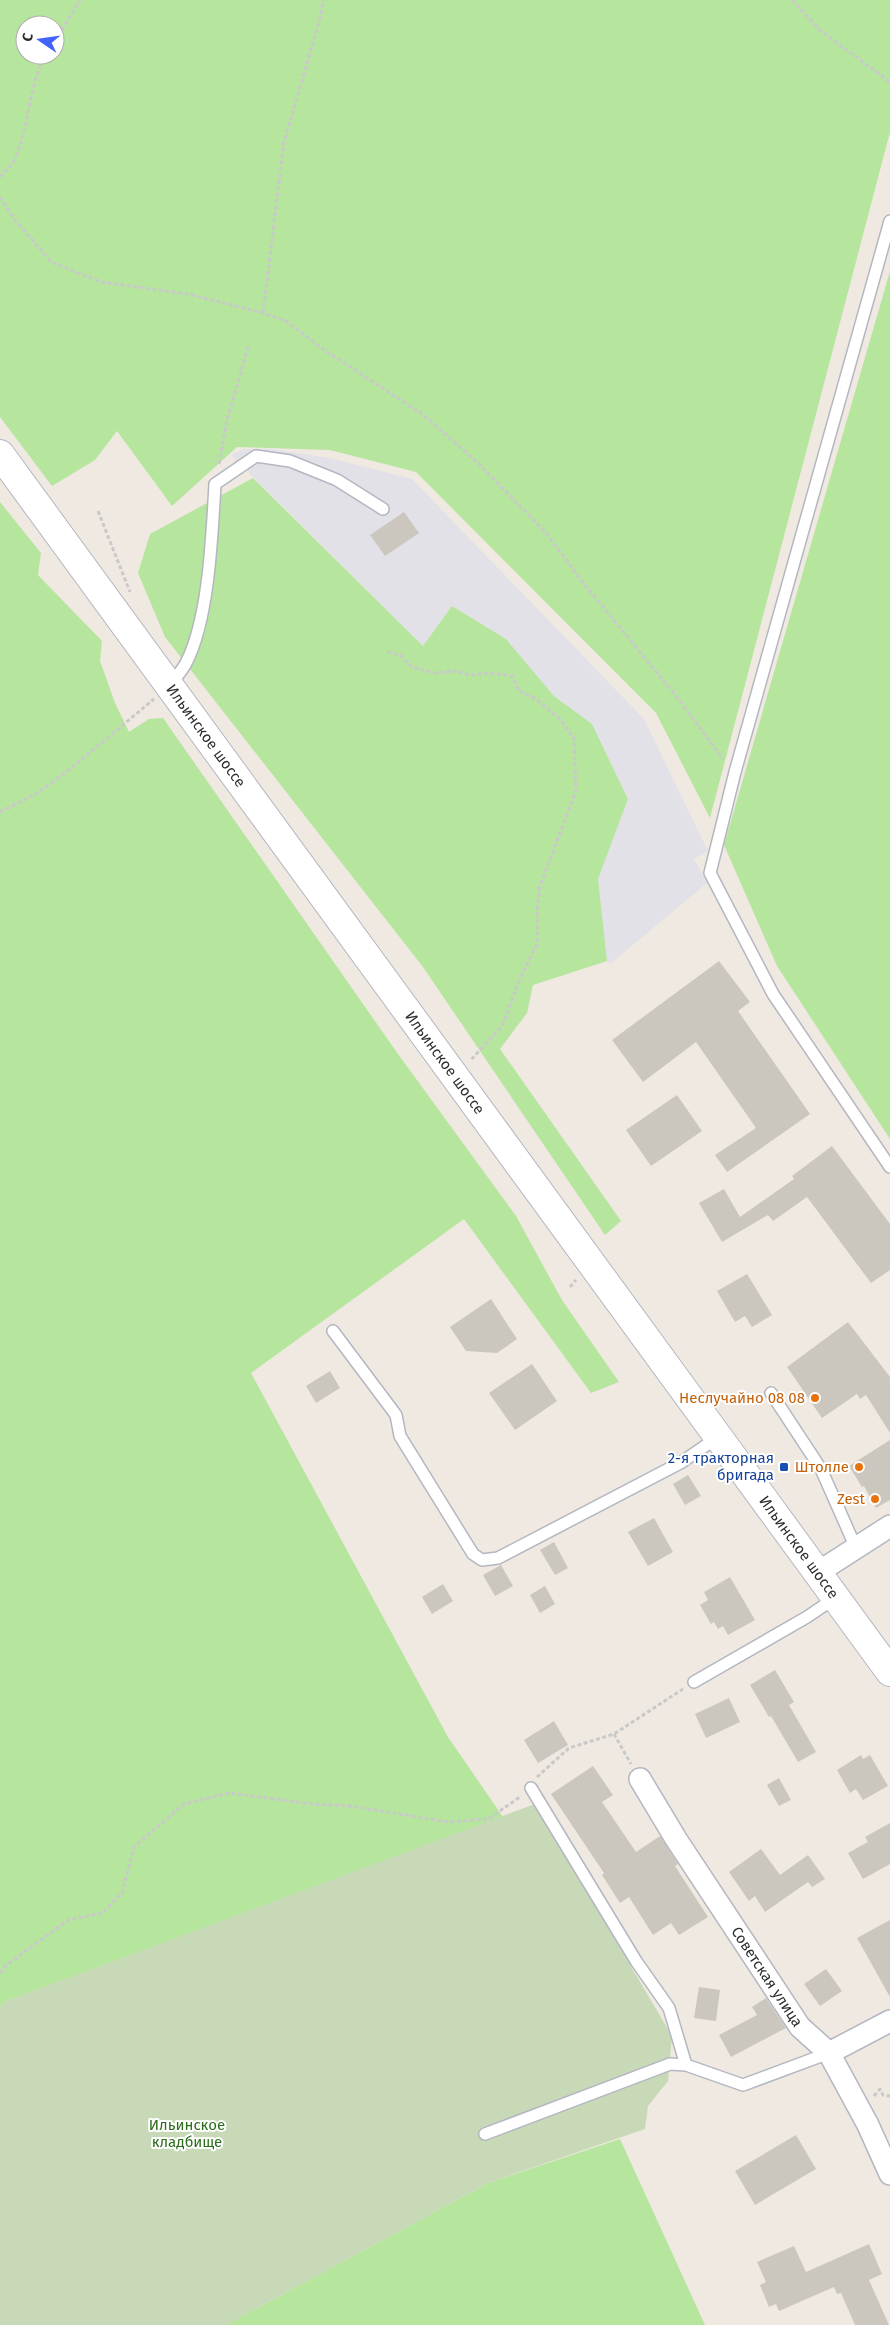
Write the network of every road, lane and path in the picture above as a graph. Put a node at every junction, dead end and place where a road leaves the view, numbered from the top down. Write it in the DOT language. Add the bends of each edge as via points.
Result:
graph roads {
  1 [pos="80,0"];
  2 [pos="323,0"];
  3 [pos="792,0"];
  4 [pos="65,25"];
  5 [pos="41,65"];
  6 [pos="890,82"];
  7 [pos="0,176"];
  8 [pos="0,198"];
  9 [pos="890,220"];
  10 [pos="263,313"];
  11 [pos="249,344"];
  12 [pos="0,454"];
  13 [pos="215,484"];
  14 [pos="383,509"];
  15 [pos="98,511"];
  16 [pos="133,599"];
  17 [pos="387,652"];
  18 [pos="170,685"];
  19 [pos="735,772"];
  20 [pos="0,812"];
  21 [pos="459,1081"];
  22 [pos="890,1167"];
  23 [pos="333,1331"];
  24 [pos="771,1393"];
  25 [pos="718,1437"];
  26 [pos="890,1526"];
  27 [pos="856,1548"];
  28 [pos="817,1573"];
  29 [pos="836,1598"];
  30 [pos="890,1672"];
  31 [pos="694,1682"];
  32 [pos="614,1734"];
  33 [pos="640,1779"];
  34 [pos="531,1788"];
  35 [pos="0,1973"];
  36 [pos="890,2021"];
  37 [pos="829,2052"];
  38 [pos="686,2065"];
  39 [pos="486,2134"];
  40 [pos="890,2174"];
  1 -- 4 [label="path"];
  2 -- 10 [label="path" via="284,142"];
  3 -- 6 [label="path" via="820,30"];
  5 -- 7 [label="path" via="28,120 14,160"];
  8 -- 10 [label="path" via="14,220 51,262 101,282 188,294"];
  9 -- 19 [label="lane"];
  10 -- 19 [label="path" via="286,322 425,416 480,465 547,534"];
  11 -- 13 [label="path" via="227,420"];
  12 -- 18 [label="main road, Ильинское шоссе"];
  13 -- 14 [label="lane" via="256,456 290,461 337,480"];
  13 -- 18 [label="lane" via="199,627 186,664"];
  15 -- 16 [label="path"];
  17 -- 21 [label="path" via="400,655 412,667 434,673 456,671 512,676 519,691 536,699 559,718 574,738 576,791 540,886 537,944 502,1026 465,1067"];
  18 -- 20 [label="path" via="69,770 36,794"];
  18 -- 21 [label="main road, Ильинское шоссе"];
  19 -- 22 [label="lane" via="710,873 773,994"];
  21 -- 25 [label="main road, Ильинское шоссе"];
  23 -- 25 [label="lane" via="396,1415 400,1436 473,1554 482,1560 498,1558 682,1462"];
  24 -- 27 [label="lane" via="821,1469"];
  25 -- 28 [label="main road, Ильинское шоссе"];
  26 -- 27 [label="street"];
  27 -- 28 [label="street"];
  28 -- 29 [label="main road, Ильинское шоссе"];
  29 -- 30 [label="main road, Ильинское шоссе"];
  29 -- 31 [label="lane"];
  31 -- 32 [label="path"];
  32 -- 33 [label="path"];
  32 -- 34 [label="path" via="569,1748 538,1775"];
  33 -- 37 [label="street, Советская улица" via="800,2027"];
  34 -- 35 [label="path" via="488,1819 448,1822 350,1806 229,1793 184,1804 134,1847 122,1893 102,1913 68,1920"];
  34 -- 38 [label="lane" via="636,1961 669,2008"];
  36 -- 37 [label="street"];
  37 -- 38 [label="lane" via="743,2085"];
  37 -- 40 [label="street, Советская улица"];
  38 -- 39 [label="lane" via="670,2064"];
}
